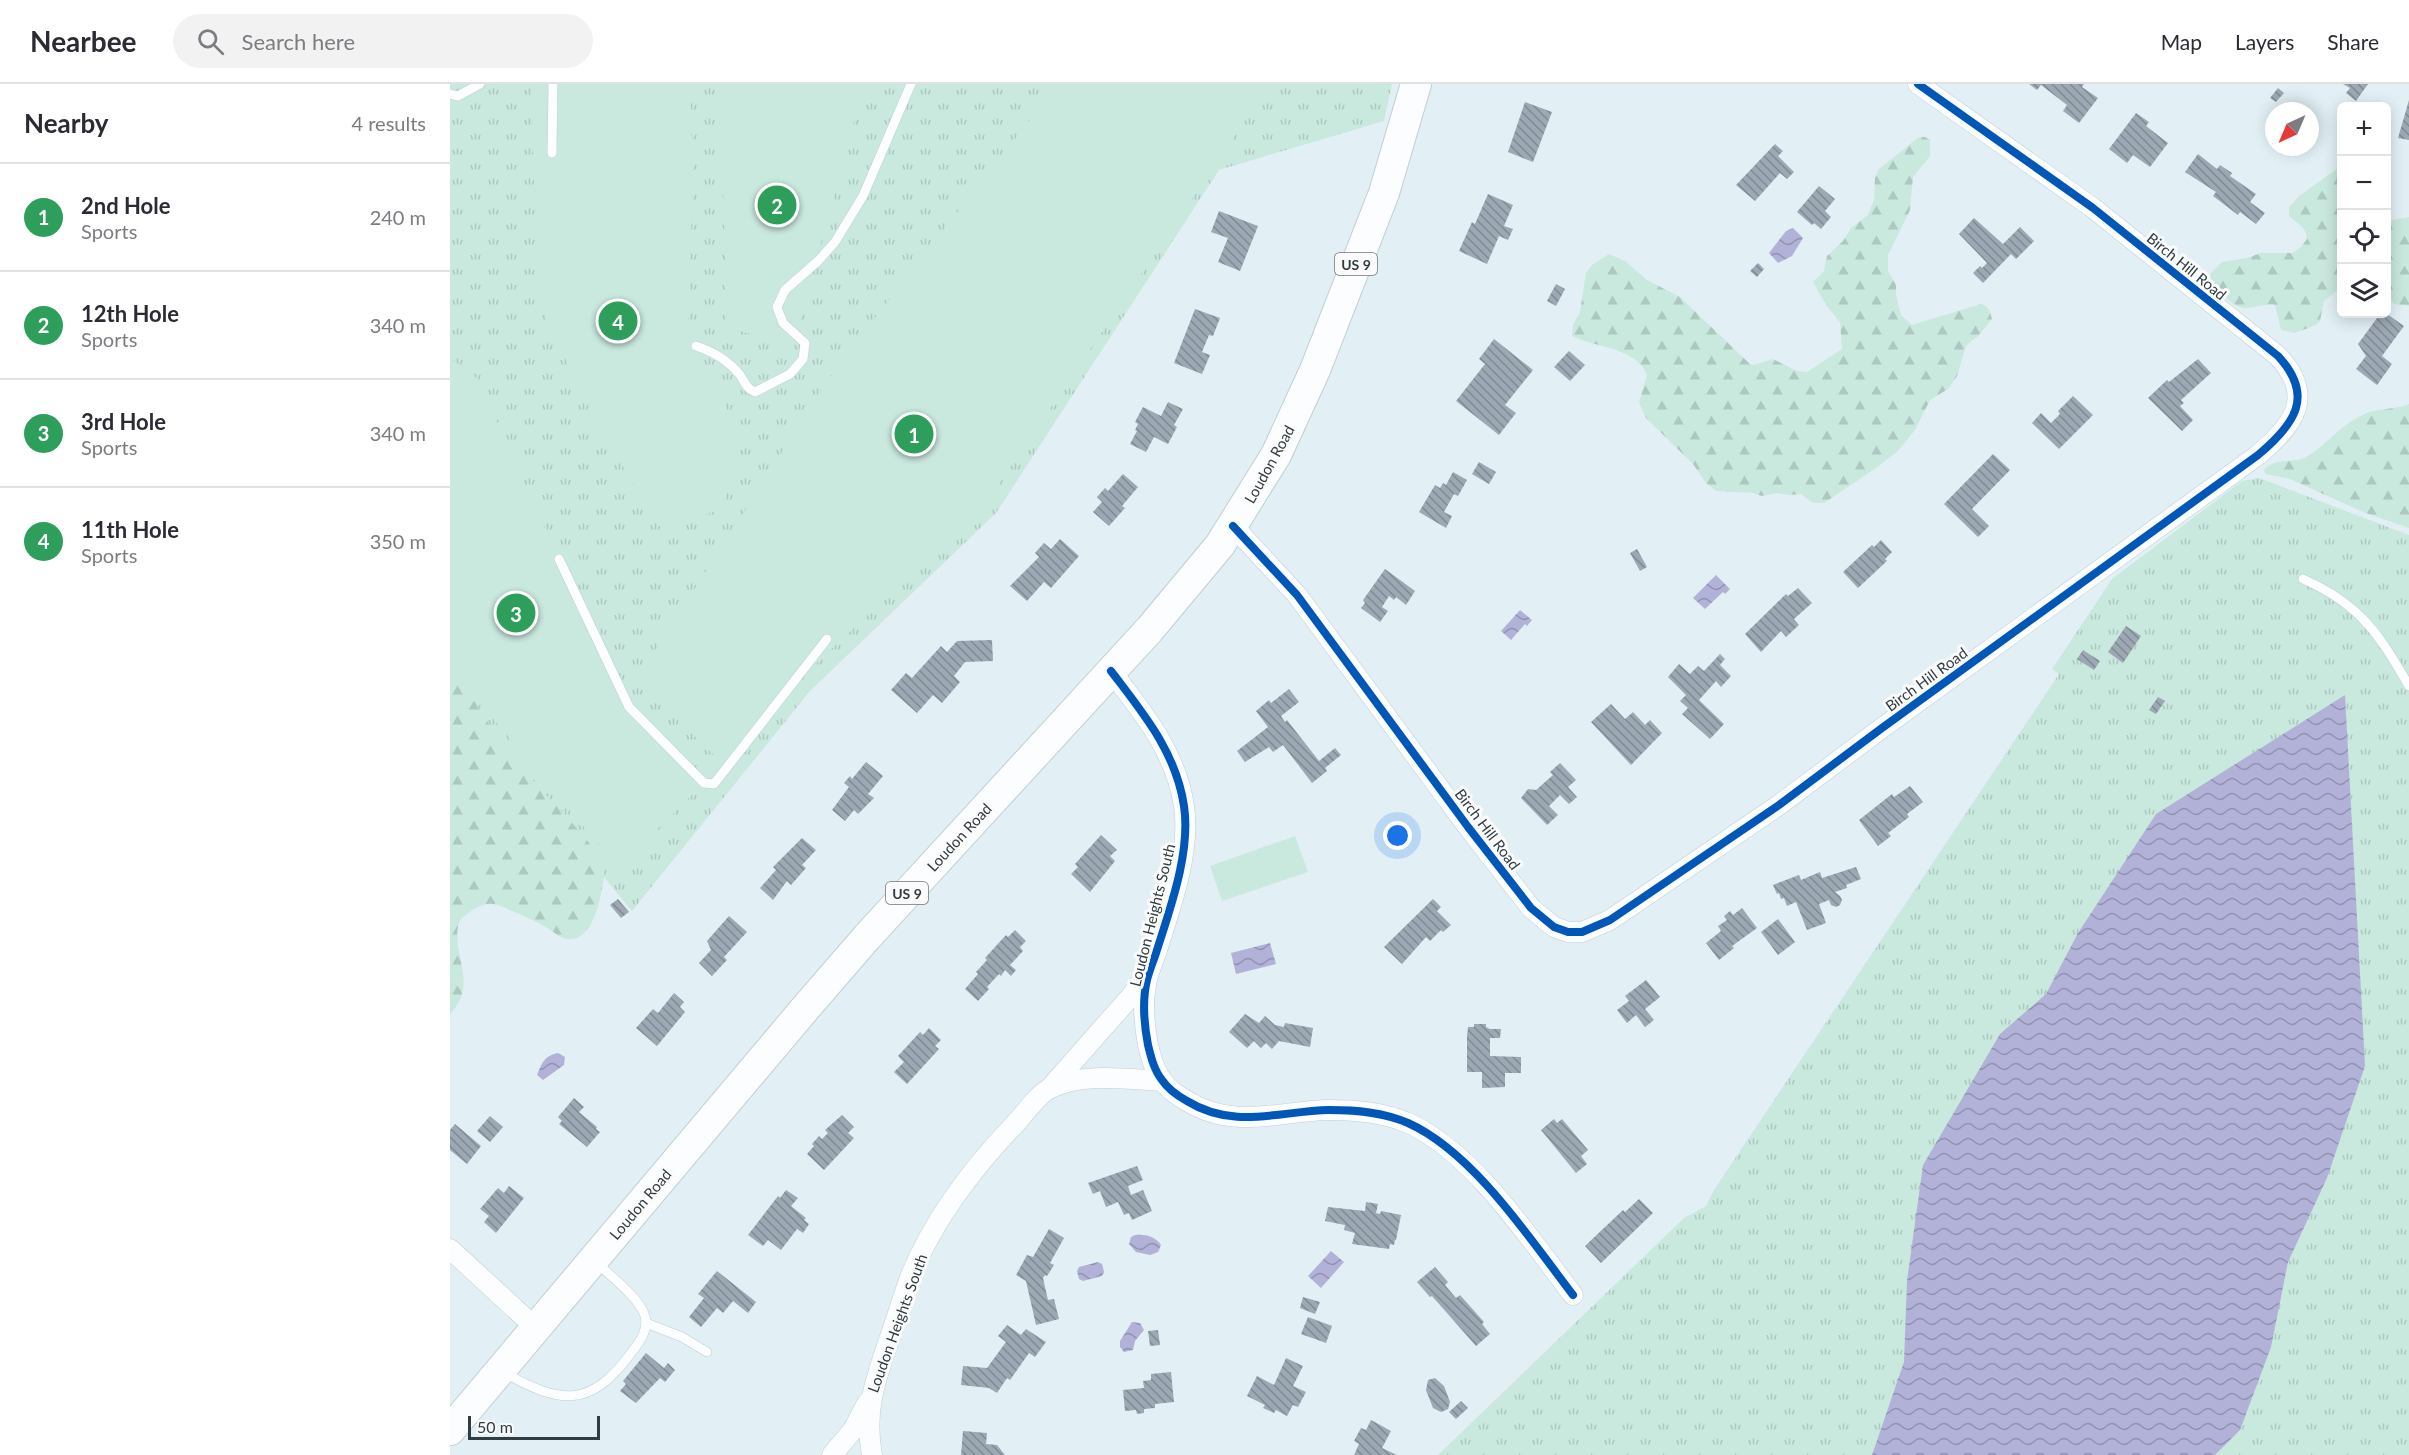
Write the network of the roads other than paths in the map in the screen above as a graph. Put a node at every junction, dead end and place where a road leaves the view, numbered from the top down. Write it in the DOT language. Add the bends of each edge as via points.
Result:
graph roads {
  1 [pos="480,84"];
  2 [pos="553,84"];
  3 [pos="911,84"];
  4 [pos="1416,84"];
  5 [pos="1432,84"];
  6 [pos="1918,84"];
  7 [pos="450,94"];
  8 [pos="552,153"];
  9 [pos="1384,193"];
  10 [pos="696,346"];
  11 [pos="1233,526"];
  12 [pos="559,560"];
  13 [pos="2302,579"];
  14 [pos="827,639"];
  15 [pos="1111,671"];
  16 [pos="2409,686"];
  17 [pos="1150,970"];
  18 [pos="1162,1081"];
  19 [pos="1048,1090"];
  20 [pos="450,1249"];
  21 [pos="593,1260"];
  22 [pos="1573,1295"];
  23 [pos="646,1323"];
  24 [pos="536,1328"];
  25 [pos="707,1352"];
  26 [pos="500,1370"];
  27 [pos="871,1393"];
  28 [pos="450,1430"];
  29 [pos="832,1455"];
  30 [pos="872,1455"];
  1 -- 7 [label="lane" via="458,96"];
  2 -- 8 [label="lane"];
  3 -- 10 [label="lane" via="863,196 835,242 785,290 777,307 783,323 805,343 803,359 790,374 755,392 748,389 725,360"];
  4 -- 9 [label="main road, US 9"];
  5 -- 9 [label="main road, US 9"];
  6 -- 11 [label="street, Birch Hill Road" via="2093,208 2278,356 2296,383 2295,413 2283,433 2258,455 1779,805 1610,920 1582,932 1568,932 1554,927 1531,908 1297,595"];
  9 -- 11 [label="main road, Loudon Road / US 9" via="1290,426"];
  11 -- 15 [label="main road, Loudon Road / US 9" via="1193,579"];
  12 -- 14 [label="lane" via="629,707 704,783 714,784"];
  13 -- 16 [label="lane" via="2337,596 2369,624"];
  15 -- 17 [label="street, Loudon Heights South" via="1157,732 1171,760 1184,803 1181,860"];
  15 -- 21 [label="main road, Loudon Road / US 9" via="867,937"];
  17 -- 18 [label="street, Loudon Heights South" via="1145,1026 1150,1056"];
  17 -- 19 [label="street, Loudon Heights South"];
  18 -- 19 [label="street, Loudon Heights South" via="1083,1080"];
  18 -- 22 [label="street, Loudon Heights South" via="1190,1103 1216,1115 1240,1118 1348,1111 1384,1115 1420,1129 1451,1152 1494,1195"];
  19 -- 27 [label="street, Loudon Heights South" via="970,1176 927,1241 911,1275"];
  20 -- 24 [label="street"];
  21 -- 23 [label="lane" via="637,1302"];
  21 -- 24 [label="main road, Loudon Road / US 9"];
  23 -- 25 [label="lane"];
  23 -- 26 [label="lane" via="642,1337 617,1370 601,1386 581,1395 557,1396"];
  24 -- 26 [label="main road, Loudon Road / US 9"];
  26 -- 28 [label="main road, Loudon Road / US 9"];
  27 -- 29 [label="street" via="853,1430"];
  27 -- 30 [label="street, Loudon Heights South" via="868,1421"];
}
